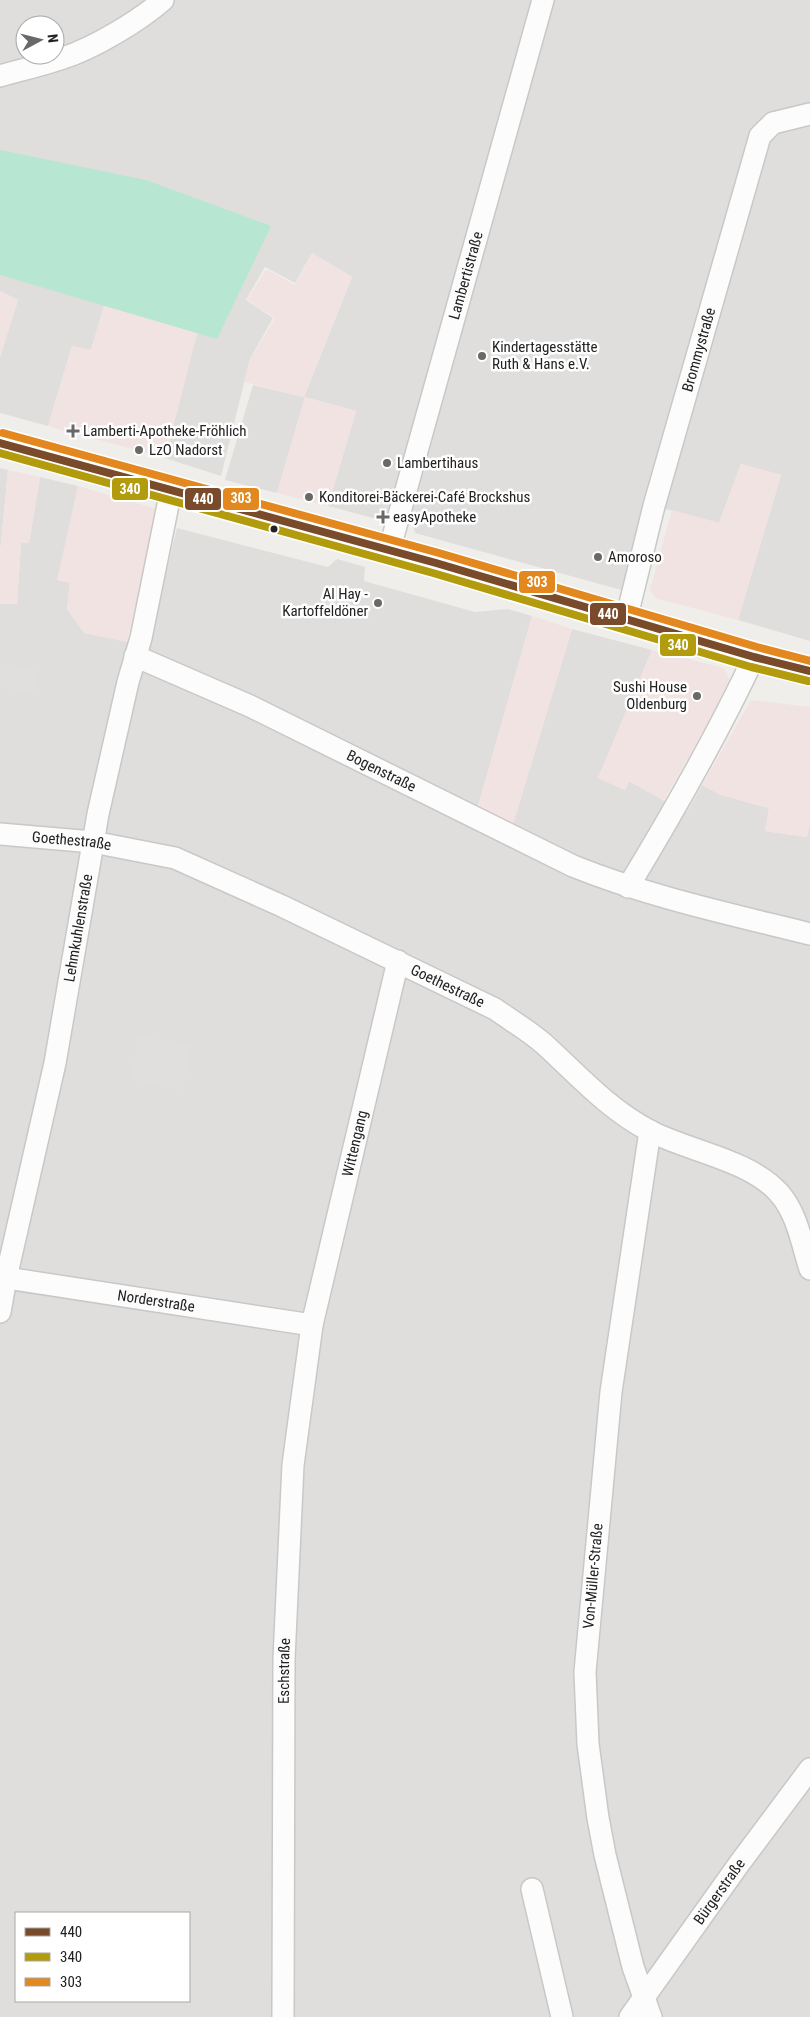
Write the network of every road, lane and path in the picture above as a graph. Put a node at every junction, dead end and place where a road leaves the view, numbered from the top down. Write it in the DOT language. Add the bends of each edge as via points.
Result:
graph roads {
  1 [pos="163,0"];
  2 [pos="543,0"];
  3 [pos="0,76"];
  4 [pos="810,114"];
  5 [pos="0,443"];
  6 [pos="171,490"];
  7 [pos="389,551"];
  8 [pos="626,620"];
  9 [pos="136,656"];
  10 [pos="754,657"];
  11 [pos="810,671"];
  12 [pos="0,834"];
  13 [pos="93,842"];
  14 [pos="628,887"];
  15 [pos="810,934"];
  16 [pos="398,961"];
  17 [pos="650,1131"];
  18 [pos="810,1270"];
  19 [pos="3,1278"];
  20 [pos="0,1312"];
  21 [pos="312,1325"];
  22 [pos="810,1769"];
  23 [pos="532,1889"];
  24 [pos="648,2008"];
  25 [pos="283,2017"];
  26 [pos="562,2017"];
  27 [pos="630,2017"];
  1 -- 3 [label="street" via="114,34 65,58"];
  2 -- 7 [label="street, Lambertistraße"];
  4 -- 8 [label="street, Brommystraße" via="773,123 760,136 654,506"];
  5 -- 6 [label="street"];
  6 -- 7 [label="street"];
  6 -- 9 [label="street, Lehmkuhlenstraße"];
  7 -- 8 [label="street"];
  8 -- 10 [label="street"];
  9 -- 13 [label="street, Lehmkuhlenstraße"];
  9 -- 14 [label="street, Bogenstraße" via="250,706 573,866"];
  10 -- 11 [label="street"];
  10 -- 14 [label="street" via="692,780"];
  12 -- 13 [label="street, Goethestraße"];
  13 -- 16 [label="street, Goethestraße" via="175,858"];
  13 -- 19 [label="street, Lehmkuhlenstraße" via="55,1063"];
  14 -- 15 [label="street, Bogenstraße"];
  16 -- 17 [label="street, Goethestraße" via="495,1009 528,1030 591,1089"];
  16 -- 21 [label="street, Wittengang"];
  17 -- 18 [label="street, Goethestraße" via="765,1180 790,1208"];
  17 -- 24 [label="street, Von-Müller-Straße" via="611,1392 585,1672 588,1744 598,1818 623,1930"];
  19 -- 20 [label="street, Lehmkuhlenstraße"];
  19 -- 21 [label="street, Norderstraße"];
  21 -- 25 [label="street, Eschstraße" via="293,1466 286,1600"];
  22 -- 24 [label="street, Bürgerstraße" via="739,1864"];
  23 -- 26 [label="street"];
  24 -- 27 [label="street, Bürgerstraße"];
}
